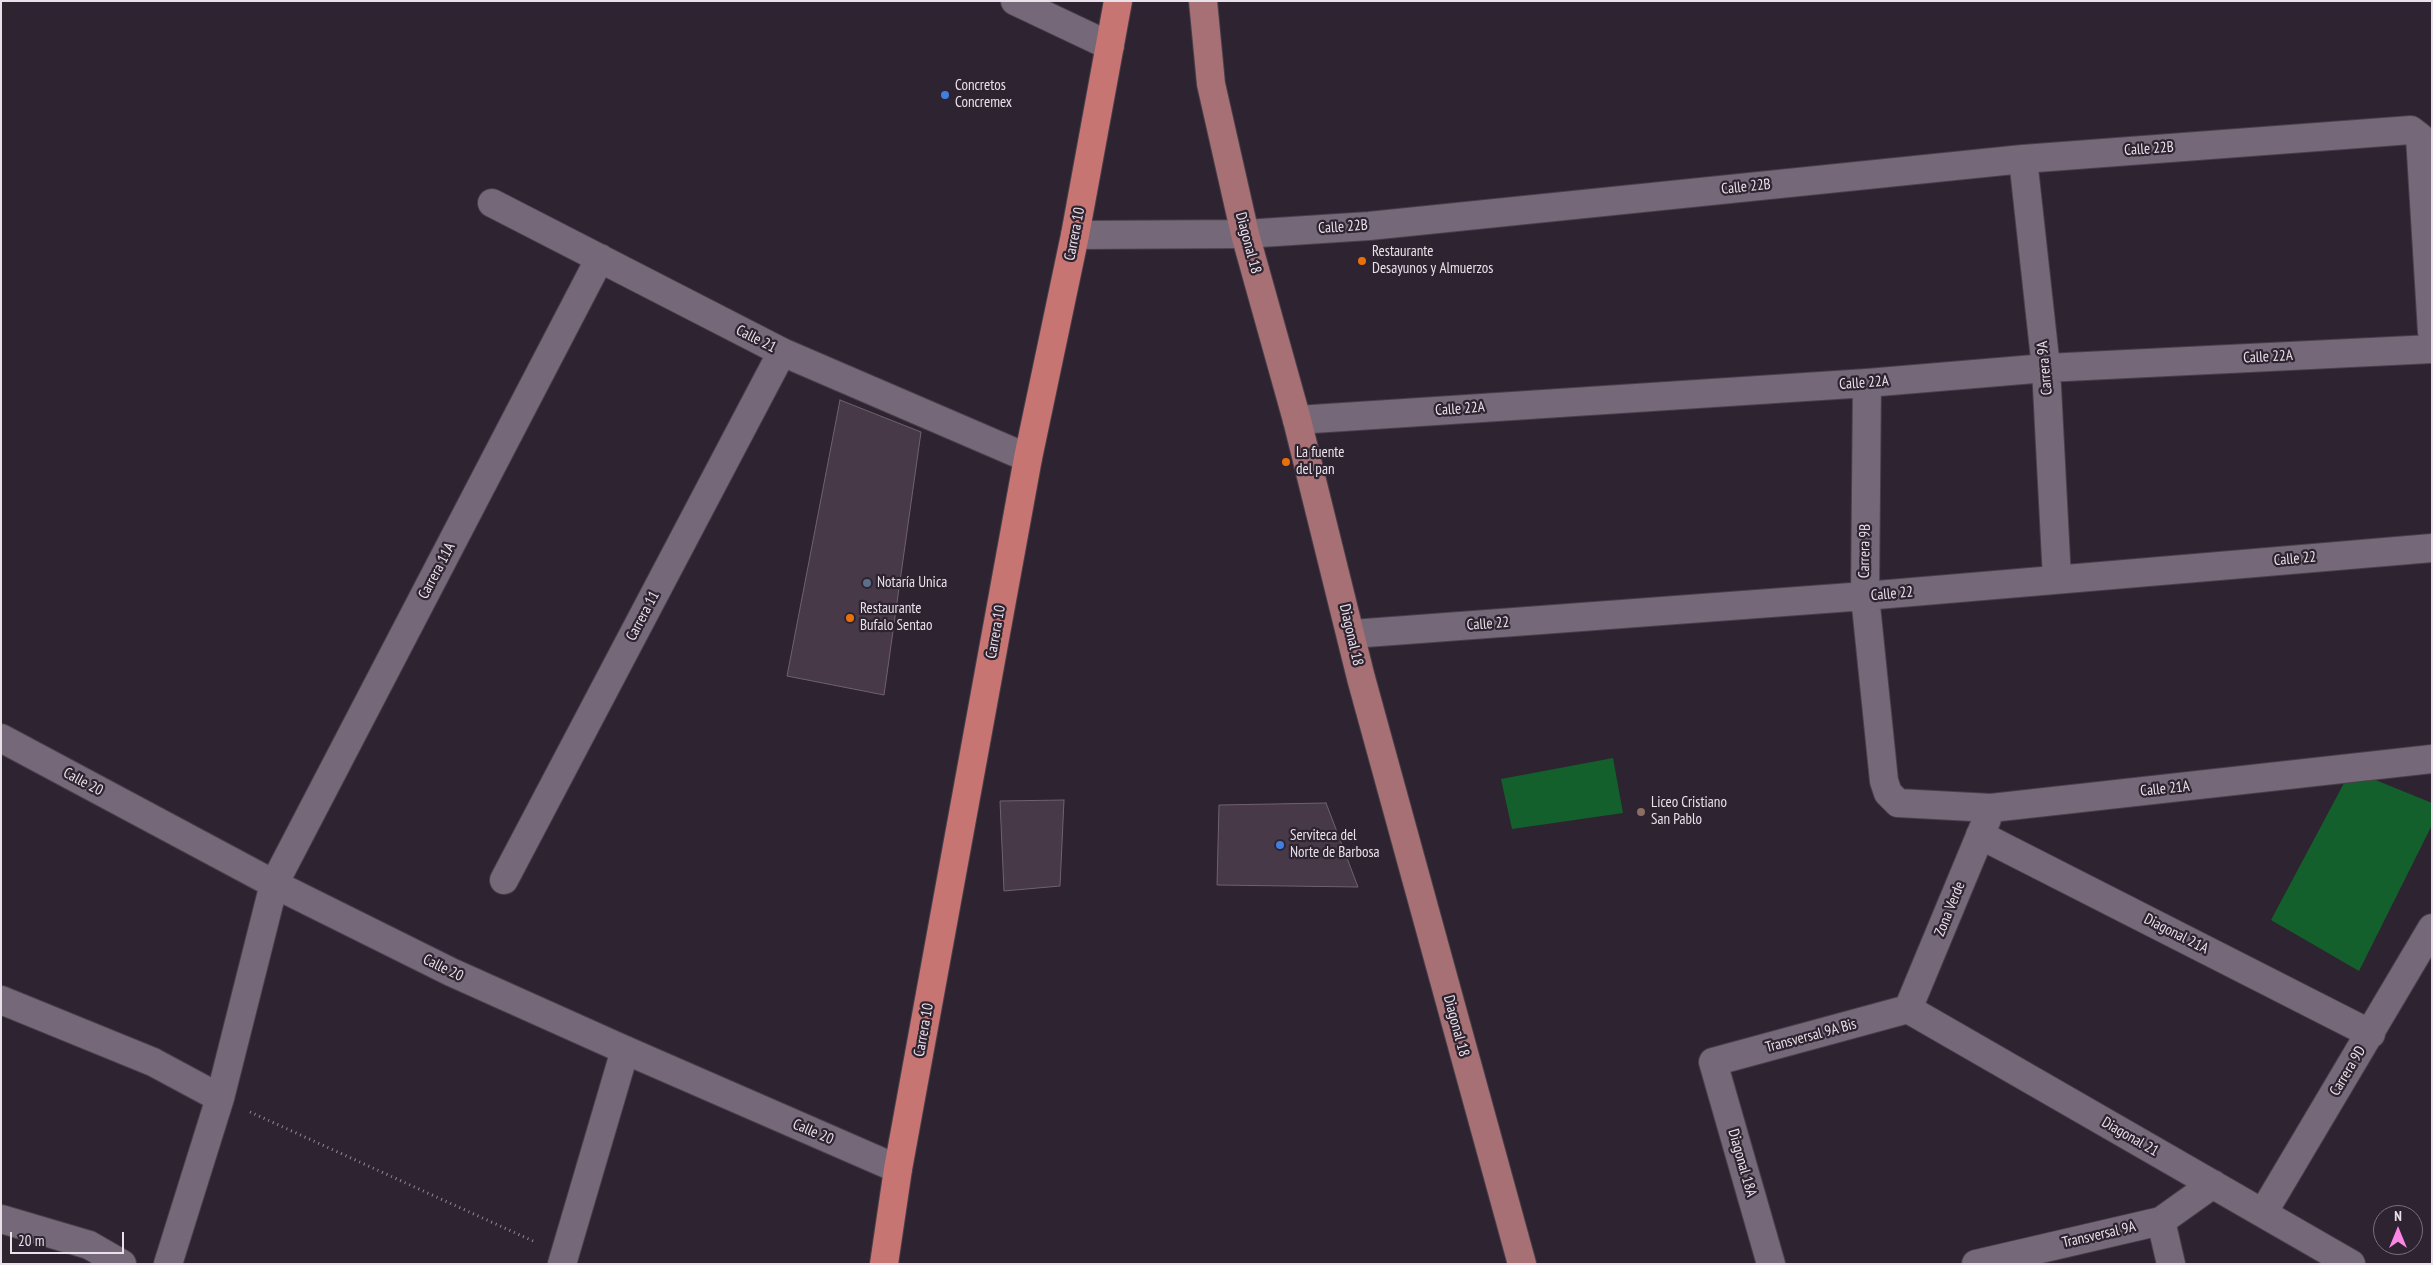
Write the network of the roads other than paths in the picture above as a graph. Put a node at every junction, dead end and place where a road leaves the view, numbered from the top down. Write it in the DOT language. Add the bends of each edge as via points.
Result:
graph roads {
  1 [pos="1015,1"];
  2 [pos="1118,1"];
  3 [pos="1203,1"];
  4 [pos="1110,46"];
  5 [pos="2024,159"];
  6 [pos="492,203"];
  7 [pos="1245,234"];
  8 [pos="1075,235"];
  9 [pos="600,258"];
  10 [pos="2432,332"];
  11 [pos="2432,349"];
  12 [pos="782,352"];
  13 [pos="2046,368"];
  14 [pos="1866,383"];
  15 [pos="1297,420"];
  16 [pos="1028,458"];
  17 [pos="2432,548"];
  18 [pos="2057,579"];
  19 [pos="1865,596"];
  20 [pos="1352,634"];
  21 [pos="1,738"];
  22 [pos="2432,759"];
  23 [pos="1898,803"];
  24 [pos="1991,808"];
  25 [pos="1980,835"];
  26 [pos="504,880"];
  27 [pos="274,884"];
  28 [pos="2432,928"];
  29 [pos="1,1000"];
  30 [pos="1908,1009"];
  31 [pos="2371,1034"];
  32 [pos="624,1050"];
  33 [pos="1713,1062"];
  34 [pos="220,1098"];
  35 [pos="898,1169"];
  36 [pos="2213,1184"];
  37 [pos="2263,1213"];
  38 [pos="1,1219"];
  39 [pos="2161,1221"];
  40 [pos="563,1259"];
  41 [pos="122,1264"];
  42 [pos="168,1264"];
  43 [pos="884,1264"];
  44 [pos="1522,1264"];
  45 [pos="1771,1264"];
  46 [pos="1976,1264"];
  47 [pos="2171,1264"];
  48 [pos="2351,1264"];
  1 -- 4 [label="street"];
  2 -- 4 [label="highway, Carrera 10"];
  3 -- 7 [label="main road, Diagonal 18" via="1211,84"];
  4 -- 8 [label="highway, Carrera 10"];
  5 -- 7 [label="street, Calle 22B" via="1369,226"];
  5 -- 10 [label="street, Calle 22B" via="2416,132 2420,137"];
  5 -- 13 [label="street, Carrera 9A"];
  6 -- 9 [label="street, Calle 21"];
  7 -- 8 [label="street, Calle 22B"];
  7 -- 15 [label="main road, Diagonal 18"];
  8 -- 16 [label="highway, Carrera 10"];
  9 -- 12 [label="street, Calle 21"];
  9 -- 27 [label="street, Carrera 11A"];
  11 -- 13 [label="street, Calle 22A"];
  12 -- 16 [label="street, Calle 21"];
  12 -- 26 [label="street, Carrera 11"];
  13 -- 14 [label="street, Calle 22A"];
  13 -- 18 [label="street, Carrera 9A"];
  14 -- 15 [label="street, Calle 22A"];
  14 -- 19 [label="street, Carrera 9B"];
  15 -- 20 [label="main road, Diagonal 18"];
  16 -- 35 [label="highway, Carrera 10"];
  17 -- 18 [label="street, Calle 22"];
  18 -- 19 [label="street, Calle 22"];
  19 -- 20 [label="street, Calle 22"];
  19 -- 23 [label="street, Carrera 9B" via="1884,781 1888,793"];
  20 -- 44 [label="main road, Diagonal 18" via="1361,678"];
  21 -- 27 [label="street, Calle 20"];
  22 -- 24 [label="street, Calle 21A"];
  23 -- 24 [label="street, Calle 21A"];
  24 -- 25 [label="street, Zona Verde"];
  25 -- 30 [label="street, Zona Verde"];
  25 -- 31 [label="street, Diagonal 21A"];
  27 -- 32 [label="street, Calle 20" via="451,972"];
  27 -- 34 [label="street, Carrera 11A"];
  28 -- 31 [label="street, Carrera 9D"];
  29 -- 34 [label="street" via="152,1062"];
  30 -- 33 [label="street, Transversal 9A Bis"];
  30 -- 36 [label="street, Diagonal 21"];
  31 -- 37 [label="street, Carrera 9D"];
  32 -- 35 [label="street, Calle 20"];
  32 -- 40 [label="street"];
  33 -- 45 [label="street, Diagonal 18A"];
  34 -- 42 [label="street, Carrera 11A"];
  35 -- 43 [label="highway, Carrera 10"];
  36 -- 37 [label="street, Diagonal 21"];
  36 -- 39 [label="street, Transversal 9A"];
  37 -- 48 [label="street, Diagonal 21"];
  38 -- 41 [label="street" via="89,1245"];
  39 -- 46 [label="street, Transversal 9A"];
  39 -- 47 [label="street"];
}
